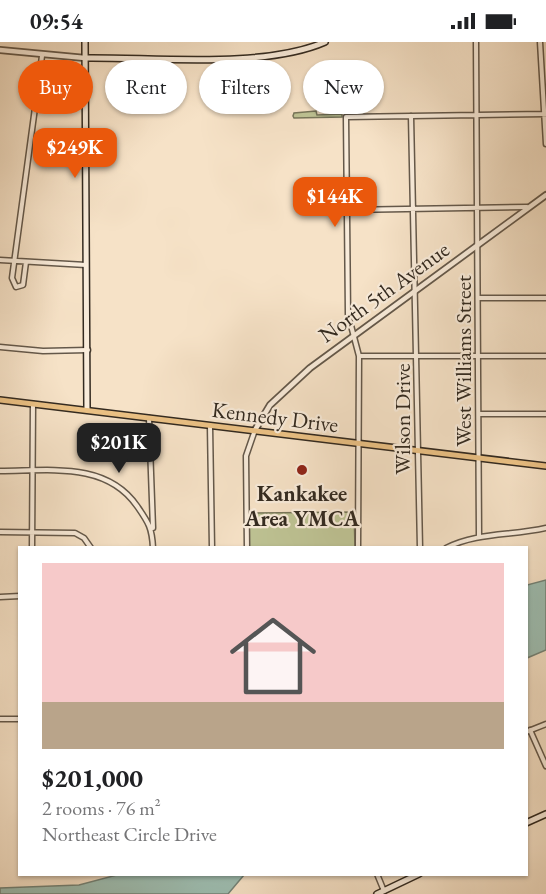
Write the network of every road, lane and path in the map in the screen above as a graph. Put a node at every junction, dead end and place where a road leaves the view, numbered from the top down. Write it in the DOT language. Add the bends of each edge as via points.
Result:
graph roads {
  1 [pos="85,42"];
  2 [pos="323,42"];
  3 [pos="476,42"];
  4 [pos="540,42"];
  5 [pos="0,50"];
  6 [pos="42,56"];
  7 [pos="85,58"];
  8 [pos="546,114"];
  9 [pos="478,115"];
  10 [pos="411,116"];
  11 [pos="546,144"];
  12 [pos="546,195"];
  13 [pos="527,207"];
  14 [pos="412,208"];
  15 [pos="478,208"];
  16 [pos="346,210"];
  17 [pos="479,242"];
  18 [pos="0,260"];
  19 [pos="16,261"];
  20 [pos="26,262"];
  21 [pos="88,265"];
  22 [pos="414,290"];
  23 [pos="480,298"];
  24 [pos="546,298"];
  25 [pos="353,335"];
  26 [pos="0,347"];
  27 [pos="88,350"];
  28 [pos="358,356"];
  29 [pos="418,356"];
  30 [pos="480,356"];
  31 [pos="546,356"];
  32 [pos="0,400"];
  33 [pos="33,404"];
  34 [pos="87,410"];
  35 [pos="480,414"];
  36 [pos="546,414"];
  37 [pos="149,418"];
  38 [pos="210,425"];
  39 [pos="255,430"];
  40 [pos="357,444"];
  41 [pos="418,451"];
  42 [pos="480,459"];
  43 [pos="546,466"];
  44 [pos="0,471"];
  45 [pos="32,471"];
  46 [pos="546,528"];
  47 [pos="153,529"];
  48 [pos="0,532"];
  49 [pos="32,533"];
  50 [pos="479,536"];
  51 [pos="32,546"];
  52 [pos="90,546"];
  53 [pos="153,546"];
  54 [pos="212,546"];
  55 [pos="247,546"];
  56 [pos="358,546"];
  57 [pos="420,546"];
  58 [pos="452,546"];
  59 [pos="18,596"];
  60 [pos="0,597"];
  61 [pos="0,719"];
  62 [pos="18,719"];
  63 [pos="546,724"];
  64 [pos="528,731"];
  65 [pos="546,766"];
  66 [pos="546,814"];
  67 [pos="528,823"];
  68 [pos="378,876"];
  69 [pos="415,876"];
  70 [pos="384,891"];
  71 [pos="377,894"];
  1 -- 7 [label="main road"];
  2 -- 7 [label="main road" via="291,53 253,58"];
  3 -- 9 [label="street, West Williams Street"];
  4 -- 8 [label="street"];
  5 -- 6 [label="street"];
  6 -- 7 [label="street"];
  6 -- 19 [label="street"];
  7 -- 21 [label="main road"];
  8 -- 9 [label="street"];
  8 -- 11 [label="street"];
  9 -- 10 [label="street"];
  9 -- 15 [label="street, West Williams Street"];
  10 -- 14 [label="street, Wilson Drive"];
  10 -- 16 [label="street" via="346,117"];
  12 -- 13 [label="street, North 5th Avenue"];
  13 -- 15 [label="street"];
  13 -- 17 [label="street, North 5th Avenue"];
  14 -- 15 [label="street"];
  14 -- 16 [label="street"];
  14 -- 22 [label="street, Wilson Drive"];
  15 -- 17 [label="street, West Williams Street"];
  16 -- 25 [label="street" via="348,314"];
  17 -- 22 [label="street, North 5th Avenue"];
  17 -- 23 [label="street, West Williams Street"];
  18 -- 19 [label="street"];
  19 -- 20 [label="street"];
  19 -- 20 [label="street" via="12,278 16,286 22,285"];
  20 -- 21 [label="street"];
  21 -- 27 [label="main road"];
  22 -- 25 [label="street, North 5th Avenue"];
  22 -- 29 [label="street, Wilson Drive"];
  23 -- 24 [label="street"];
  23 -- 30 [label="street, West Williams Street"];
  25 -- 28 [label="street"];
  25 -- 39 [label="street, North 5th Avenue" via="288,386"];
  26 -- 27 [label="street"];
  27 -- 34 [label="main road"];
  28 -- 29 [label="street"];
  28 -- 40 [label="street"];
  29 -- 30 [label="street"];
  29 -- 41 [label="street, Wilson Drive"];
  30 -- 31 [label="street"];
  30 -- 35 [label="street, West Williams Street"];
  32 -- 33 [label="main road, Kennedy Drive"];
  33 -- 34 [label="main road, Kennedy Drive"];
  33 -- 45 [label="street"];
  34 -- 37 [label="main road, Kennedy Drive"];
  35 -- 36 [label="street"];
  35 -- 42 [label="street, West Williams Street"];
  37 -- 38 [label="main road, Kennedy Drive"];
  37 -- 47 [label="street"];
  38 -- 39 [label="main road, Kennedy Drive"];
  38 -- 54 [label="street"];
  39 -- 40 [label="main road, Kennedy Drive"];
  39 -- 55 [label="street" via="246,456"];
  40 -- 41 [label="main road, Kennedy Drive"];
  40 -- 56 [label="street"];
  41 -- 42 [label="main road, Kennedy Drive"];
  41 -- 57 [label="street, Wilson Drive"];
  42 -- 43 [label="main road, Kennedy Drive"];
  42 -- 50 [label="street, West Williams Street"];
  44 -- 45 [label="street"];
  45 -- 47 [label="street" via="72,471 108,479 129,494"];
  45 -- 49 [label="street"];
  46 -- 50 [label="street" via="505,536"];
  47 -- 53 [label="street"];
  48 -- 49 [label="street"];
  49 -- 51 [label="street"];
  49 -- 52 [label="street" via="75,533"];
  50 -- 58 [label="street"];
  59 -- 60 [label="street"];
  61 -- 62 [label="street"];
  63 -- 64 [label="street"];
  64 -- 65 [label="street"];
  66 -- 67 [label="main road"];
  68 -- 70 [label="street"];
  69 -- 70 [label="main road"];
  70 -- 71 [label="main road"];
}
